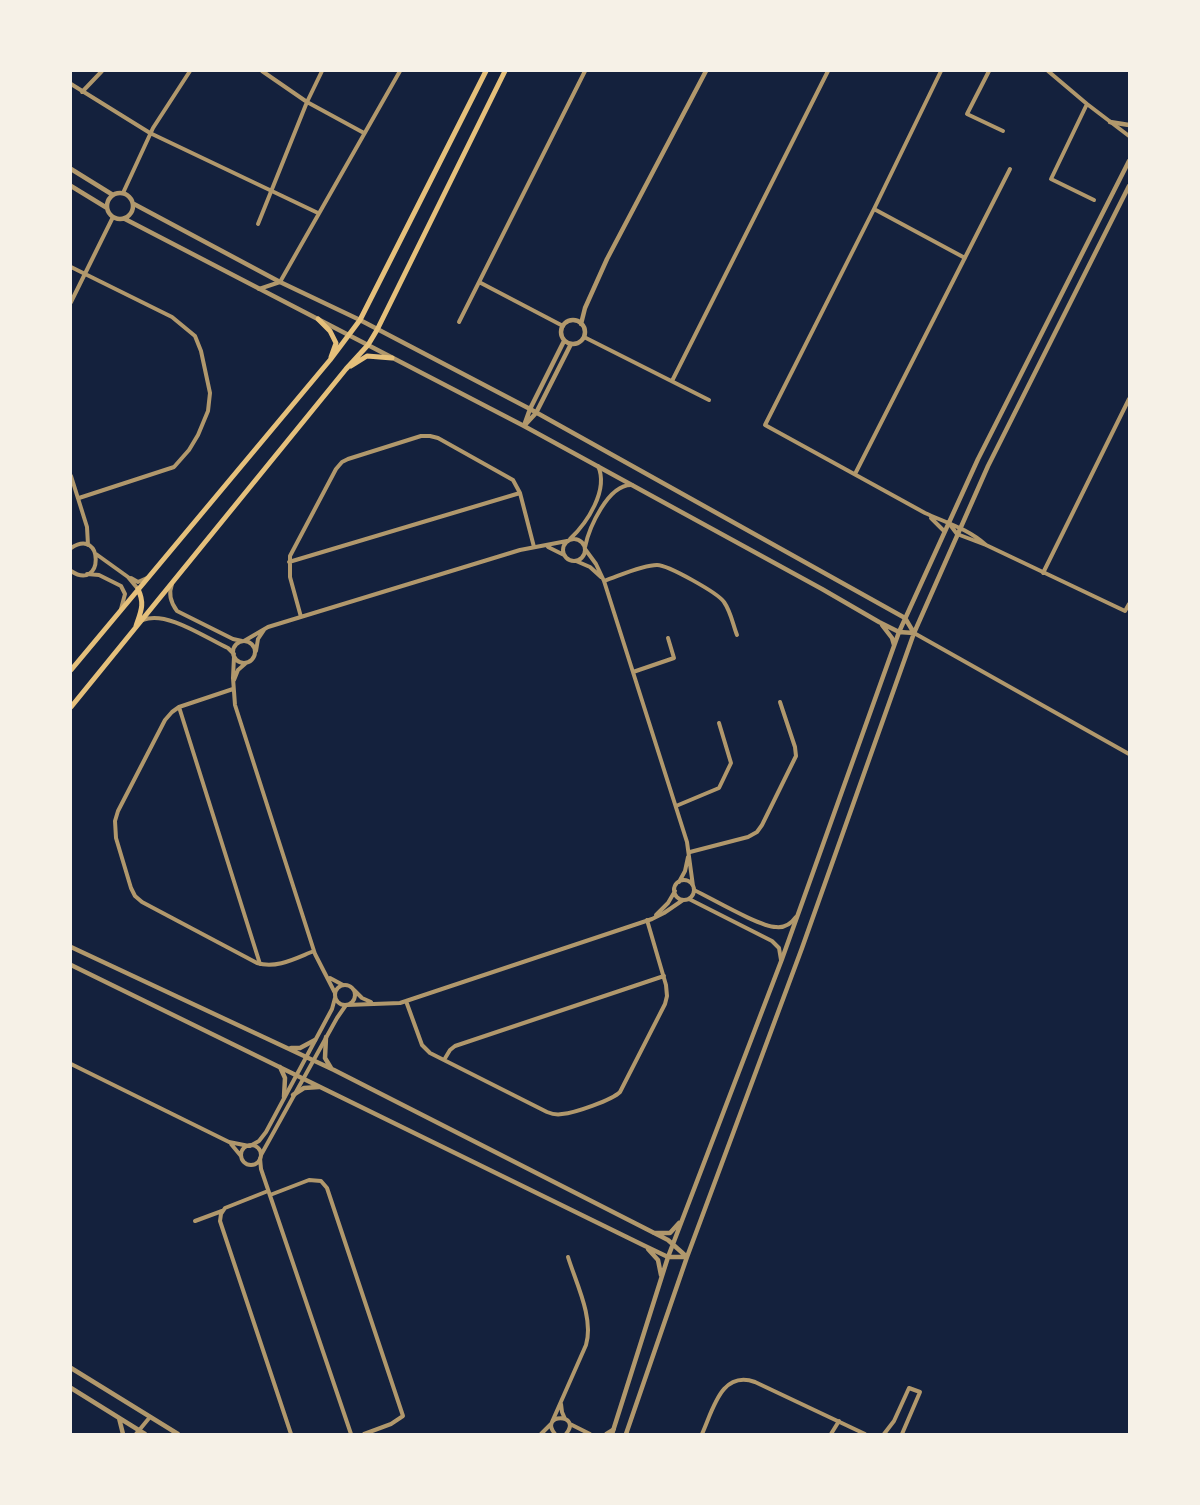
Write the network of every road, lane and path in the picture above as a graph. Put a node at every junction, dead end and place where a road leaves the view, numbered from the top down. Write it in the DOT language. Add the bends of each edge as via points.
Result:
graph roads {
  1 [pos="102,71"];
  2 [pos="190,71"];
  3 [pos="262,71"];
  4 [pos="322,71"];
  5 [pos="400,71"];
  6 [pos="486,71"];
  7 [pos="505,71"];
  8 [pos="585,71"];
  9 [pos="706,71"];
  10 [pos="828,71"];
  11 [pos="942,71"];
  12 [pos="989,71"];
  13 [pos="1048,71"];
  14 [pos="71,84"];
  15 [pos="82,92"];
  16 [pos="307,102"];
  17 [pos="1087,104"];
  18 [pos="1110,122"];
  19 [pos="1129,125"];
  20 [pos="1003,132"];
  21 [pos="150,133"];
  22 [pos="364,133"];
  23 [pos="1129,136"];
  24 [pos="1129,161"];
  25 [pos="71,169"];
  26 [pos="1010,169"];
  27 [pos="71,186"];
  28 [pos="1129,186"];
  29 [pos="272,190"];
  30 [pos="123,193"];
  31 [pos="113,195"];
  32 [pos="1094,200"];
  33 [pos="134,204"];
  34 [pos="107,208"];
  35 [pos="874,209"];
  36 [pos="318,213"];
  37 [pos="113,217"];
  38 [pos="125,218"];
  39 [pos="258,224"];
  40 [pos="965,258"];
  41 [pos="71,267"];
  42 [pos="85,275"];
  43 [pos="280,282"];
  44 [pos="480,282"];
  45 [pos="259,289"];
  46 [pos="71,302"];
  47 [pos="585,308"];
  48 [pos="318,320"];
  49 [pos="360,320"];
  50 [pos="575,320"];
  51 [pos="459,322"];
  52 [pos="582,324"];
  53 [pos="563,326"];
  54 [pos="377,330"];
  55 [pos="350,336"];
  56 [pos="584,337"];
  57 [pos="564,341"];
  58 [pos="571,344"];
  59 [pos="368,345"];
  60 [pos="392,358"];
  61 [pos="330,360"];
  62 [pos="346,369"];
  63 [pos="672,381"];
  64 [pos="1129,399"];
  65 [pos="709,400"];
  66 [pos="530,410"];
  67 [pos="536,413"];
  68 [pos="524,426"];
  69 [pos="598,466"];
  70 [pos="855,474"];
  71 [pos="71,476"];
  72 [pos="632,485"];
  73 [pos="520,493"];
  74 [pos="79,498"];
  75 [pos="925,513"];
  76 [pos="948,522"];
  77 [pos="960,527"];
  78 [pos="944,531"];
  79 [pos="957,534"];
  80 [pos="569,540"];
  81 [pos="88,545"];
  82 [pos="986,545"];
  83 [pos="543,546"];
  84 [pos="534,547"];
  85 [pos="71,548"];
  86 [pos="585,548"];
  87 [pos="96,554"];
  88 [pos="566,556"];
  89 [pos="575,560"];
  90 [pos="289,562"];
  91 [pos="1043,573"];
  92 [pos="73,574"];
  93 [pos="87,574"];
  94 [pos="128,577"];
  95 [pos="147,578"];
  96 [pos="604,581"];
  97 [pos="172,584"];
  98 [pos="138,589"];
  99 [pos="1129,604"];
  100 [pos="121,610"];
  101 [pos="301,617"];
  102 [pos="905,618"];
  103 [pos="879,622"];
  104 [pos="139,623"];
  105 [pos="268,627"];
  106 [pos="135,629"];
  107 [pos="899,632"];
  108 [pos="914,633"];
  109 [pos="737,635"];
  110 [pos="668,638"];
  111 [pos="243,641"];
  112 [pos="894,645"];
  113 [pos="255,653"];
  114 [pos="234,655"];
  115 [pos="247,663"];
  116 [pos="71,670"];
  117 [pos="633,672"];
  118 [pos="233,688"];
  119 [pos="780,702"];
  120 [pos="71,707"];
  121 [pos="179,707"];
  122 [pos="720,723"];
  123 [pos="1129,754"];
  124 [pos="676,806"];
  125 [pos="690,852"];
  126 [pos="679,882"];
  127 [pos="693,888"];
  128 [pos="675,891"];
  129 [pos="689,899"];
  130 [pos="683,900"];
  131 [pos="798,913"];
  132 [pos="653,918"];
  133 [pos="647,920"];
  134 [pos="71,947"];
  135 [pos="314,951"];
  136 [pos="780,962"];
  137 [pos="260,964"];
  138 [pos="71,965"];
  139 [pos="326,975"];
  140 [pos="664,976"];
  141 [pos="344,985"];
  142 [pos="354,990"];
  143 [pos="335,995"];
  144 [pos="406,1001"];
  145 [pos="375,1004"];
  146 [pos="347,1005"];
  147 [pos="326,1037"];
  148 [pos="315,1040"];
  149 [pos="286,1047"];
  150 [pos="306,1057"];
  151 [pos="313,1060"];
  152 [pos="444,1060"];
  153 [pos="71,1064"];
  154 [pos="279,1066"];
  155 [pos="334,1070"];
  156 [pos="296,1075"];
  157 [pos="303,1078"];
  158 [pos="322,1088"];
  159 [pos="293,1095"];
  160 [pos="284,1097"];
  161 [pos="229,1142"];
  162 [pos="250,1146"];
  163 [pos="260,1156"];
  164 [pos="242,1158"];
  165 [pos="250,1165"];
  166 [pos="263,1175"];
  167 [pos="269,1193"];
  168 [pos="222,1210"];
  169 [pos="682,1220"];
  170 [pos="195,1221"];
  171 [pos="651,1233"];
  172 [pos="673,1244"];
  173 [pos="645,1246"];
  174 [pos="568,1257"];
  175 [pos="668,1257"];
  176 [pos="687,1257"];
  177 [pos="662,1276"];
  178 [pos="71,1368"];
  179 [pos="71,1388"];
  180 [pos="562,1399"];
  181 [pos="150,1417"];
  182 [pos="119,1418"];
  183 [pos="567,1420"];
  184 [pos="839,1420"];
  185 [pos="552,1423"];
  186 [pos="613,1431"];
  187 [pos="138,1432"];
  188 [pos="891,1433"];
  189 [pos="123,1434"];
  190 [pos="145,1434"];
  191 [pos="178,1434"];
  192 [pos="290,1434"];
  193 [pos="351,1434"];
  194 [pos="364,1434"];
  195 [pos="541,1434"];
  196 [pos="554,1434"];
  197 [pos="566,1434"];
  198 [pos="590,1434"];
  199 [pos="606,1434"];
  200 [pos="626,1434"];
  201 [pos="702,1434"];
  202 [pos="831,1434"];
  203 [pos="865,1434"];
  204 [pos="884,1434"];
  205 [pos="902,1434"];
  1 -- 15 [label="street"];
  2 -- 21 [label="street"];
  3 -- 16 [label="street"];
  4 -- 16 [label="street"];
  5 -- 22 [label="street"];
  6 -- 49 [label="main road"];
  7 -- 54 [label="main road"];
  8 -- 44 [label="street"];
  9 -- 47 [label="street" via="607,259"];
  10 -- 63 [label="street"];
  11 -- 35 [label="street"];
  12 -- 20 [label="street" via="968,114"];
  13 -- 17 [label="street"];
  14 -- 15 [label="street"];
  15 -- 21 [label="street"];
  16 -- 22 [label="street"];
  16 -- 29 [label="street"];
  17 -- 18 [label="street"];
  17 -- 32 [label="street" via="1051,178"];
  18 -- 19 [label="street"];
  18 -- 23 [label="street"];
  21 -- 29 [label="street"];
  21 -- 30 [label="street"];
  22 -- 36 [label="street"];
  24 -- 76 [label="street"];
  25 -- 31 [label="street"];
  26 -- 40 [label="street"];
  27 -- 34 [label="street"];
  28 -- 77 [label="street"];
  29 -- 36 [label="street"];
  29 -- 39 [label="street"];
  30 -- 31 [label="street"];
  30 -- 33 [label="street"];
  31 -- 34 [label="street"];
  33 -- 38 [label="street" via="132,213"];
  33 -- 43 [label="street"];
  34 -- 37 [label="street"];
  35 -- 40 [label="street"];
  35 -- 70 [label="street" via="765,425"];
  36 -- 43 [label="street"];
  37 -- 38 [label="street"];
  37 -- 42 [label="street"];
  38 -- 45 [label="street"];
  40 -- 70 [label="street"];
  41 -- 42 [label="street"];
  42 -- 46 [label="street"];
  42 -- 74 [label="street" via="172,317 195,336 210,393 208,411 198,435 174,466"];
  43 -- 45 [label="street"];
  43 -- 49 [label="street"];
  44 -- 51 [label="street"];
  44 -- 53 [label="street"];
  45 -- 48 [label="street"];
  47 -- 50 [label="street"];
  47 -- 52 [label="street"];
  48 -- 55 [label="street"];
  48 -- 61 [label="main road" via="330,331 336,343"];
  49 -- 54 [label="street"];
  49 -- 55 [label="main road"];
  50 -- 52 [label="street"];
  50 -- 53 [label="street"];
  52 -- 56 [label="street"];
  53 -- 57 [label="street" via="561,334"];
  54 -- 59 [label="main road"];
  54 -- 66 [label="street"];
  55 -- 59 [label="street"];
  55 -- 61 [label="main road"];
  56 -- 58 [label="street" via="579,343"];
  56 -- 63 [label="street"];
  57 -- 58 [label="street"];
  57 -- 66 [label="street"];
  58 -- 67 [label="street"];
  59 -- 60 [label="street"];
  59 -- 62 [label="main road"];
  60 -- 62 [label="main road" via="367,356"];
  60 -- 68 [label="street"];
  61 -- 95 [label="main road"];
  62 -- 97 [label="main road"];
  63 -- 65 [label="street"];
  64 -- 91 [label="street"];
  66 -- 67 [label="street"];
  66 -- 68 [label="street"];
  67 -- 68 [label="street"];
  67 -- 102 [label="street"];
  68 -- 69 [label="street"];
  69 -- 72 [label="street"];
  69 -- 80 [label="street" via="602,481 599,495 586,520"];
  70 -- 75 [label="street"];
  71 -- 74 [label="street"];
  72 -- 86 [label="street" via="622,487 606,500 589,532"];
  72 -- 103 [label="street"];
  73 -- 84 [label="street"];
  73 -- 90 [label="street"];
  73 -- 90 [label="street" via="508,477 438,438 422,436 340,464 292,550"];
  74 -- 81 [label="street"];
  75 -- 76 [label="street"];
  75 -- 78 [label="street"];
  76 -- 77 [label="street"];
  76 -- 78 [label="street"];
  76 -- 79 [label="street"];
  77 -- 79 [label="street"];
  77 -- 82 [label="street"];
  78 -- 102 [label="street"];
  79 -- 82 [label="street"];
  79 -- 108 [label="street"];
  80 -- 83 [label="street"];
  80 -- 86 [label="street" via="580,540"];
  80 -- 88 [label="street" via="563,549"];
  81 -- 85 [label="street" via="78,544"];
  81 -- 87 [label="street"];
  82 -- 91 [label="street"];
  83 -- 84 [label="street"];
  83 -- 88 [label="street"];
  84 -- 101 [label="street"];
  86 -- 89 [label="street" via="582,557"];
  86 -- 96 [label="street"];
  87 -- 93 [label="street" via="97,563"];
  87 -- 94 [label="street"];
  88 -- 89 [label="street"];
  89 -- 96 [label="street" via="590,567"];
  90 -- 101 [label="street"];
  91 -- 99 [label="street" via="1125,611"];
  92 -- 93 [label="street"];
  93 -- 100 [label="street" via="99,575 121,586 124,594"];
  94 -- 95 [label="street" via="138,582"];
  94 -- 98 [label="street"];
  95 -- 98 [label="main road"];
  96 -- 109 [label="street" via="649,566 669,568 720,597"];
  96 -- 117 [label="street"];
  97 -- 104 [label="main road"];
  97 -- 111 [label="street" via="170,596 177,611"];
  98 -- 100 [label="main road"];
  98 -- 106 [label="main road" via="142,608"];
  100 -- 116 [label="main road"];
  101 -- 105 [label="street"];
  102 -- 107 [label="street"];
  102 -- 108 [label="street"];
  103 -- 107 [label="street"];
  103 -- 112 [label="street"];
  104 -- 106 [label="main road"];
  104 -- 114 [label="street" via="154,617 168,619 228,648"];
  105 -- 111 [label="street"];
  105 -- 113 [label="street" via="259,637"];
  106 -- 120 [label="main road"];
  107 -- 108 [label="street"];
  107 -- 112 [label="street"];
  108 -- 123 [label="street"];
  108 -- 176 [label="street"];
  110 -- 117 [label="street" via="674,658"];
  111 -- 113 [label="street" via="253,645"];
  111 -- 114 [label="street" via="235,646"];
  112 -- 131 [label="street"];
  113 -- 115 [label="street"];
  114 -- 115 [label="street" via="240,662"];
  114 -- 118 [label="street"];
  115 -- 118 [label="street" via="238,670"];
  117 -- 124 [label="street"];
  118 -- 121 [label="street"];
  118 -- 135 [label="street" via="235,705"];
  119 -- 125 [label="street" via="796,756 762,825 750,836"];
  121 -- 137 [label="street"];
  121 -- 137 [label="street" via="165,720 116,816 115,836 129,882 142,902"];
  122 -- 124 [label="street" via="731,763 719,788"];
  124 -- 125 [label="street"];
  125 -- 126 [label="street"];
  125 -- 127 [label="street"];
  126 -- 127 [label="street" via="686,881"];
  126 -- 128 [label="street"];
  127 -- 129 [label="street"];
  127 -- 131 [label="street" via="768,926 784,926"];
  128 -- 130 [label="street"];
  128 -- 132 [label="street"];
  129 -- 130 [label="street"];
  129 -- 136 [label="street" via="772,941 780,951"];
  130 -- 132 [label="street"];
  131 -- 136 [label="street"];
  132 -- 133 [label="street"];
  133 -- 140 [label="street"];
  133 -- 144 [label="street"];
  134 -- 149 [label="street"];
  135 -- 137 [label="street" via="277,964"];
  135 -- 139 [label="street"];
  136 -- 169 [label="street"];
  138 -- 154 [label="street"];
  139 -- 141 [label="street"];
  139 -- 143 [label="street"];
  140 -- 152 [label="street" via="456,1046"];
  140 -- 152 [label="street" via="667,989 665,1004 625,1084 613,1098 565,1114 554,1114"];
  141 -- 142 [label="street"];
  141 -- 143 [label="street"];
  142 -- 145 [label="street"];
  142 -- 146 [label="street" via="354,999"];
  143 -- 146 [label="street" via="340,1004"];
  143 -- 148 [label="street" via="332,1009"];
  144 -- 145 [label="street"];
  144 -- 152 [label="street" via="424,1048"];
  145 -- 146 [label="street"];
  146 -- 147 [label="street"];
  147 -- 151 [label="street"];
  147 -- 155 [label="street" via="325,1058"];
  148 -- 149 [label="street" via="300,1048"];
  148 -- 150 [label="street"];
  149 -- 150 [label="street"];
  150 -- 151 [label="street"];
  150 -- 156 [label="street"];
  151 -- 155 [label="street"];
  151 -- 157 [label="street"];
  153 -- 161 [label="street"];
  154 -- 156 [label="street"];
  154 -- 160 [label="street" via="285,1078"];
  155 -- 171 [label="street"];
  156 -- 157 [label="street"];
  156 -- 160 [label="street"];
  157 -- 158 [label="street"];
  157 -- 159 [label="street"];
  158 -- 159 [label="street" via="304,1088"];
  158 -- 173 [label="street"];
  159 -- 163 [label="street"];
  160 -- 162 [label="street" via="265,1134"];
  161 -- 162 [label="street"];
  161 -- 164 [label="street"];
  162 -- 163 [label="street" via="257,1148"];
  162 -- 164 [label="street" via="243,1150"];
  163 -- 165 [label="street" via="257,1163"];
  163 -- 166 [label="street"];
  164 -- 165 [label="street"];
  165 -- 166 [label="street"];
  166 -- 167 [label="street"];
  167 -- 168 [label="street"];
  167 -- 193 [label="street"];
  167 -- 194 [label="street" via="309,1180 317,1179 325,1184 403,1416 392,1424"];
  168 -- 170 [label="street"];
  168 -- 192 [label="street" via="220,1224"];
  169 -- 171 [label="street" via="670,1233"];
  169 -- 172 [label="street"];
  171 -- 172 [label="street"];
  172 -- 175 [label="street"];
  172 -- 176 [label="street"];
  173 -- 175 [label="street"];
  173 -- 177 [label="street" via="658,1260"];
  174 -- 180 [label="street" via="589,1329 586,1345"];
  175 -- 176 [label="street"];
  175 -- 177 [label="street"];
  176 -- 200 [label="street"];
  177 -- 186 [label="street"];
  178 -- 181 [label="street"];
  179 -- 182 [label="street"];
  180 -- 183 [label="street" via="562,1412"];
  180 -- 185 [label="street"];
  181 -- 187 [label="street"];
  181 -- 191 [label="street"];
  182 -- 187 [label="street"];
  182 -- 189 [label="street"];
  183 -- 185 [label="street" via="558,1418"];
  183 -- 197 [label="street" via="570,1427"];
  183 -- 198 [label="street" via="575,1428"];
  184 -- 201 [label="street" via="755,1382 739,1379 722,1391"];
  184 -- 202 [label="street"];
  184 -- 203 [label="street"];
  185 -- 195 [label="street"];
  185 -- 196 [label="street"];
  186 -- 199 [label="street"];
  187 -- 190 [label="street"];
  188 -- 204 [label="street"];
  204 -- 205 [label="street" via="893,1423 909,1388 920,1392"];
}
